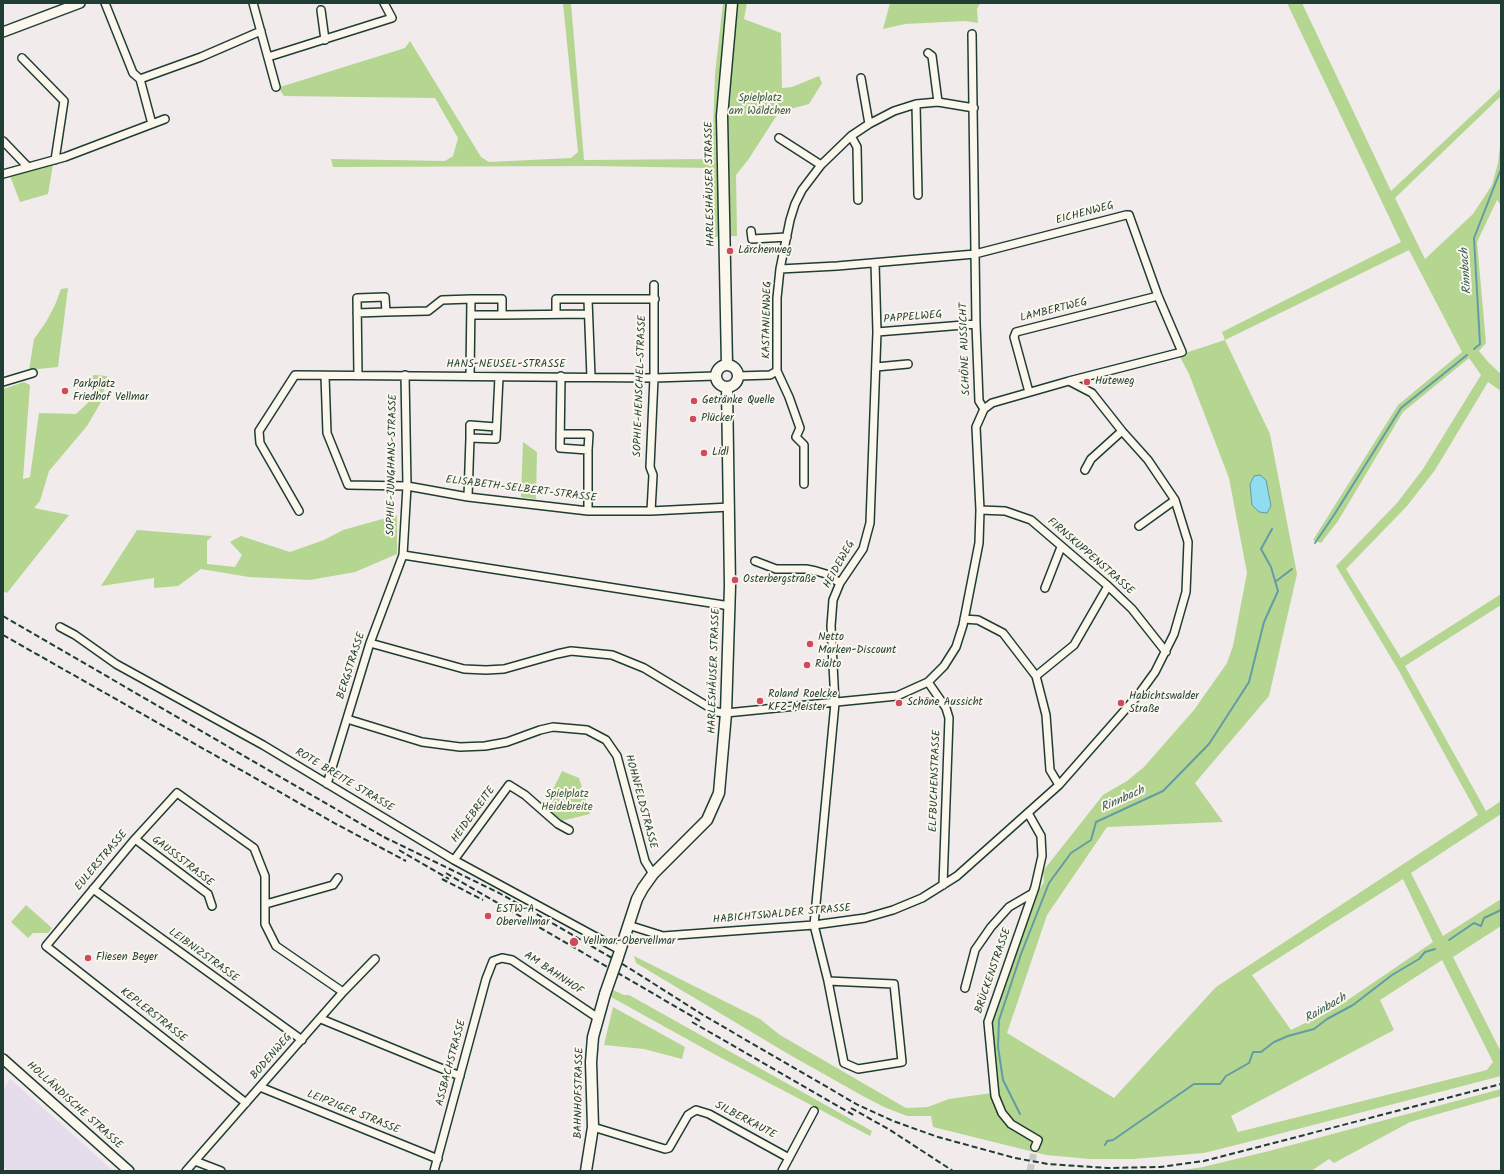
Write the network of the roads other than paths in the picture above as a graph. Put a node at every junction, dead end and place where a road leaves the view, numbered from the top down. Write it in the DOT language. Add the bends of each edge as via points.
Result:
graph roads {
  1 [pos="80,3"];
  2 [pos="105,3"];
  3 [pos="253,3"];
  4 [pos="384,3"];
  5 [pos="732,3"];
  6 [pos="321,10"];
  7 [pos="261,31"];
  8 [pos="3,32"];
  9 [pos="972,34"];
  10 [pos="325,40"];
  11 [pos="928,53"];
  12 [pos="268,57"];
  13 [pos="22,58"];
  14 [pos="861,78"];
  15 [pos="140,79"];
  16 [pos="276,87"];
  17 [pos="938,102"];
  18 [pos="916,104"];
  19 [pos="974,108"];
  20 [pos="165,120"];
  21 [pos="152,124"];
  22 [pos="869,124"];
  23 [pos="851,136"];
  24 [pos="779,138"];
  25 [pos="3,141"];
  26 [pos="55,160"];
  27 [pos="821,165"];
  28 [pos="28,167"];
  29 [pos="3,174"];
  30 [pos="918,195"];
  31 [pos="858,200"];
  32 [pos="751,231"];
  33 [pos="787,238"];
  34 [pos="975,254"];
  35 [pos="876,263"];
  36 [pos="780,269"];
  37 [pos="654,285"];
  38 [pos="1158,296"];
  39 [pos="471,299"];
  40 [pos="654,299"];
  41 [pos="588,300"];
  42 [pos="386,312"];
  43 [pos="357,313"];
  44 [pos="502,314"];
  45 [pos="556,314"];
  46 [pos="587,314"];
  47 [pos="471,315"];
  48 [pos="976,324"];
  49 [pos="877,332"];
  50 [pos="908,364"];
  51 [pos="729,365"];
  52 [pos="876,368"];
  53 [pos="777,371"];
  54 [pos="33,374"];
  55 [pos="405,375"];
  56 [pos="325,376"];
  57 [pos="358,376"];
  58 [pos="470,376"];
  59 [pos="561,376"];
  60 [pos="591,376"];
  61 [pos="716,376"];
  62 [pos="738,376"];
  63 [pos="499,377"];
  64 [pos="654,378"];
  65 [pos="3,382"];
  66 [pos="1069,382"];
  67 [pos="728,387"];
  68 [pos="1029,392"];
  69 [pos="984,409"];
  70 [pos="496,427"];
  71 [pos="1122,431"];
  72 [pos="560,434"];
  73 [pos="470,438"];
  74 [pos="588,450"];
  75 [pos="1085,470"];
  76 [pos="804,484"];
  77 [pos="407,486"];
  78 [pos="468,497"];
  79 [pos="1175,500"];
  80 [pos="730,507"];
  81 [pos="980,510"];
  82 [pos="299,511"];
  83 [pos="588,511"];
  84 [pos="651,511"];
  85 [pos="1139,526"];
  86 [pos="1061,547"];
  87 [pos="403,555"];
  88 [pos="755,561"];
  89 [pos="840,583"];
  90 [pos="1108,586"];
  91 [pos="1045,588"];
  92 [pos="730,606"];
  93 [pos="964,619"];
  94 [pos="60,627"];
  95 [pos="370,643"];
  96 [pos="1166,652"];
  97 [pos="1036,676"];
  98 [pos="928,682"];
  99 [pos="836,703"];
  100 [pos="726,713"];
  101 [pos="347,719"];
  102 [pos="327,784"];
  103 [pos="1059,785"];
  104 [pos="1028,813"];
  105 [pos="569,830"];
  106 [pos="135,839"];
  107 [pos="454,860"];
  108 [pos="653,874"];
  109 [pos="338,878"];
  110 [pos="943,885"];
  111 [pos="93,889"];
  112 [pos="1033,893"];
  113 [pos="266,904"];
  114 [pos="212,906"];
  115 [pos="628,925"];
  116 [pos="814,925"];
  117 [pos="46,946"];
  118 [pos="619,954"];
  119 [pos="375,959"];
  120 [pos="493,961"];
  121 [pos="828,981"];
  122 [pos="965,988"];
  123 [pos="343,992"];
  124 [pos="598,1018"];
  125 [pos="321,1019"];
  126 [pos="302,1040"];
  127 [pos="3,1059"];
  128 [pos="460,1076"];
  129 [pos="260,1087"];
  130 [pos="246,1103"];
  131 [pos="814,1111"];
  132 [pos="593,1127"];
  133 [pos="1035,1147"];
  134 [pos="789,1158"];
  135 [pos="438,1159"];
  136 [pos="195,1161"];
  137 [pos="124,1169"];
  138 [pos="186,1171"];
  139 [pos="221,1171"];
  140 [pos="434,1171"];
  141 [pos="586,1171"];
  142 [pos="782,1171"];
  1 -- 8 [label="street"];
  2 -- 15 [label="street" via="133,73"];
  3 -- 7 [label="street"];
  4 -- 10 [label="street" via="392,18"];
  5 -- 51 [label="main road, HARLESHÄUSER STRASSE" via="722,116"];
  6 -- 10 [label="street"];
  7 -- 12 [label="street"];
  7 -- 15 [label="street" via="201,57"];
  9 -- 19 [label="street, SCHÖNE AUSSICHT"];
  10 -- 12 [label="street"];
  11 -- 17 [label="street" via="932,56"];
  12 -- 16 [label="street"];
  13 -- 26 [label="street" via="64,101"];
  14 -- 22 [label="street"];
  15 -- 21 [label="street"];
  17 -- 18 [label="street, KASTANIENWEG"];
  17 -- 19 [label="street, KASTANIENWEG"];
  18 -- 22 [label="street, KASTANIENWEG" via="894,111"];
  18 -- 30 [label="street"];
  19 -- 34 [label="street, SCHÖNE AUSSICHT"];
  20 -- 21 [label="street"];
  21 -- 26 [label="street"];
  22 -- 23 [label="street, KASTANIENWEG"];
  23 -- 27 [label="street, KASTANIENWEG"];
  23 -- 31 [label="street" via="857,147"];
  24 -- 27 [label="street"];
  25 -- 28 [label="street"];
  26 -- 28 [label="street"];
  27 -- 33 [label="street, KASTANIENWEG" via="795,204"];
  28 -- 29 [label="street"];
  32 -- 33 [label="street" via="752,239"];
  33 -- 36 [label="street, KASTANIENWEG"];
  34 -- 35 [label="street"];
  34 -- 38 [label="street, EICHENWEG" via="1126,214 1131,218"];
  34 -- 48 [label="street, SCHÖNE AUSSICHT"];
  35 -- 36 [label="street, KASTANIENWEG"];
  35 -- 49 [label="street, HEIDEWEG"];
  36 -- 53 [label="street, KASTANIENWEG" via="777,298"];
  37 -- 40 [label="street, SOPHIE-HENSCHEL-STRASSE"];
  38 -- 66 [label="street, EICHENWEG" via="1182,352"];
  38 -- 68 [label="street, LAMBERTWEG" via="1016,332 1014,337"];
  39 -- 42 [label="street" via="442,300 428,312"];
  39 -- 44 [label="street" via="502,299"];
  39 -- 47 [label="street"];
  40 -- 41 [label="street"];
  40 -- 64 [label="street, SOPHIE-HENSCHEL-STRASSE"];
  41 -- 45 [label="street" via="556,299"];
  41 -- 46 [label="street"];
  42 -- 43 [label="street"];
  42 -- 43 [label="street" via="385,298 357,298"];
  43 -- 57 [label="street"];
  44 -- 45 [label="street"];
  44 -- 47 [label="street"];
  45 -- 46 [label="street"];
  46 -- 60 [label="street"];
  47 -- 58 [label="street"];
  48 -- 49 [label="street, PAPPELWEG"];
  48 -- 69 [label="street, SCHÖNE AUSSICHT" via="979,400"];
  49 -- 52 [label="street, HEIDEWEG"];
  50 -- 52 [label="street"];
  51 -- 61 [label="main road" via="719,369"];
  51 -- 62 [label="main road" via="735,368"];
  52 -- 89 [label="street, HEIDEWEG" via="870,524 863,549"];
  53 -- 62 [label="street, KASTANIENWEG" via="770,375"];
  53 -- 76 [label="street, KASTANIENWEG" via="800,428 796,438 804,446"];
  54 -- 65 [label="street"];
  55 -- 57 [label="street, HANS-NEUSEL-STRASSE"];
  55 -- 58 [label="street, HANS-NEUSEL-STRASSE"];
  55 -- 77 [label="street, SOPHIE-JUNGHANS-STRASSE"];
  56 -- 57 [label="street, HANS-NEUSEL-STRASSE"];
  56 -- 77 [label="street, ELISABETH-SELBERT-STRASSE" via="327,433 348,485"];
  56 -- 82 [label="street, HANS-NEUSEL-STRASSE" via="295,375 259,431 260,442"];
  58 -- 63 [label="street, HANS-NEUSEL-STRASSE"];
  59 -- 60 [label="street, HANS-NEUSEL-STRASSE"];
  59 -- 63 [label="street, HANS-NEUSEL-STRASSE"];
  59 -- 72 [label="street"];
  60 -- 64 [label="street, HANS-NEUSEL-STRASSE"];
  61 -- 64 [label="street, HANS-NEUSEL-STRASSE"];
  61 -- 67 [label="main road" via="720,384"];
  62 -- 67 [label="main road" via="735,384"];
  63 -- 70 [label="street"];
  64 -- 84 [label="street, SOPHIE-HENSCHEL-STRASSE"];
  66 -- 68 [label="street"];
  66 -- 71 [label="street, HABICHTSWALDER STRASSE" via="1092,393"];
  67 -- 80 [label="main road, HARLESHÄUSER STRASSE"];
  68 -- 69 [label="street" via="992,403"];
  69 -- 81 [label="street" via="976,427"];
  70 -- 73 [label="street" via="496,439"];
  70 -- 73 [label="street" via="470,425"];
  71 -- 75 [label="street" via="1091,459"];
  71 -- 79 [label="street, HABICHTSWALDER STRASSE" via="1148,460"];
  72 -- 74 [label="street" via="560,448"];
  72 -- 74 [label="street" via="588,434"];
  73 -- 78 [label="street"];
  74 -- 83 [label="street"];
  77 -- 78 [label="street, ELISABETH-SELBERT-STRASSE"];
  77 -- 87 [label="street, SOPHIE-JUNGHANS-STRASSE"];
  78 -- 83 [label="street, ELISABETH-SELBERT-STRASSE"];
  79 -- 85 [label="street"];
  79 -- 96 [label="street, HABICHTSWALDER STRASSE" via="1188,542 1186,592"];
  80 -- 84 [label="street, ELISABETH-SELBERT-STRASSE"];
  80 -- 92 [label="main road, HARLESHÄUSER STRASSE"];
  81 -- 86 [label="street, FIRNSKUPPENSTRASSE" via="1005,511 1031,520"];
  81 -- 93 [label="street" via="979,543"];
  83 -- 84 [label="street, ELISABETH-SELBERT-STRASSE"];
  86 -- 90 [label="street, FIRNSKUPPENSTRASSE"];
  86 -- 91 [label="street"];
  87 -- 92 [label="street"];
  87 -- 95 [label="street, BERGSTRASSE"];
  88 -- 89 [label="street" via="776,569 816,571"];
  89 -- 99 [label="street, HEIDEWEG" via="833,600 831,626"];
  90 -- 96 [label="street, FIRNSKUPPENSTRASSE" via="1132,609"];
  90 -- 97 [label="street" via="1074,645"];
  92 -- 100 [label="main road, HARLESHÄUSER STRASSE"];
  93 -- 97 [label="street" via="978,620 1003,633"];
  93 -- 98 [label="street" via="956,647 944,666"];
  94 -- 102 [label="street, ROTE BREITE STRASSE" via="116,664 263,745"];
  95 -- 100 [label="street" via="464,669 504,669 571,652 612,655 644,668 717,712"];
  95 -- 101 [label="street, BERGSTRASSE"];
  96 -- 103 [label="street, HABICHTSWALDER STRASSE" via="1139,694"];
  97 -- 103 [label="street" via="1046,716 1050,770"];
  98 -- 99 [label="street" via="896,696"];
  98 -- 110 [label="street, ELFBUCHENSTRASSE" via="946,708 949,718"];
  99 -- 100 [label="street"];
  99 -- 116 [label="street, HEIDEWEG"];
  100 -- 108 [label="main road, HARLESHÄUSER STRASSE" via="719,793 713,808 707,820"];
  101 -- 102 [label="street, BERGSTRASSE"];
  101 -- 108 [label="street, HOHNFELDSTRASSE" via="422,742 460,747 507,742 553,727 587,730 606,740 617,756 645,860"];
  102 -- 107 [label="street, ROTE BREITE STRASSE"];
  103 -- 104 [label="street, HABICHTSWALDER STRASSE"];
  104 -- 110 [label="street, HABICHTSWALDER STRASSE" via="957,876"];
  104 -- 112 [label="street, BRÜCKENSTRASSE" via="1041,836 1042,856"];
  105 -- 107 [label="street, HEIDEBREITE" via="509,785"];
  106 -- 111 [label="street, EULERSTRASSE"];
  106 -- 113 [label="street, EULERSTRASSE" via="177,793 254,848 265,876"];
  106 -- 114 [label="street, GAUSSSTRASSE" via="208,894"];
  107 -- 118 [label="street, ROTE BREITE STRASSE"];
  108 -- 115 [label="main road, HARLESHÄUSER STRASSE" via="637,899"];
  109 -- 113 [label="street" via="333,885"];
  110 -- 116 [label="street, HABICHTSWALDER STRASSE" via="922,898 893,910 865,918"];
  111 -- 117 [label="street, EULERSTRASSE"];
  111 -- 126 [label="street, LEIBNIZSTRASSE"];
  112 -- 122 [label="street" via="1009,907 991,927 975,950"];
  112 -- 133 [label="street, BRÜCKENSTRASSE" via="988,1022 995,1096 1002,1113 1012,1124 1038,1140"];
  113 -- 123 [label="street" via="265,924 276,946"];
  115 -- 116 [label="street, HABICHTSWALDER STRASSE" via="663,936"];
  115 -- 118 [label="main road, BAHNHOFSTRASSE"];
  116 -- 121 [label="street, HEIDEWEG"];
  117 -- 130 [label="street, KEPLERSTRASSE"];
  118 -- 124 [label="main road, BAHNHOFSTRASSE, bridge"];
  119 -- 123 [label="street, BODENWEG"];
  120 -- 124 [label="street, AM BAHNHOF" via="502,958 512,960"];
  120 -- 128 [label="street, ASSBACHSTRASSE"];
  121 -- 121 [label="street, HEIDEWEG" via="844,1063 858,1069 902,1062 894,984"];
  123 -- 125 [label="street, BODENWEG"];
  124 -- 132 [label="main road, BAHNHOFSTRASSE" via="591,1062"];
  125 -- 126 [label="street, BODENWEG"];
  125 -- 128 [label="street"];
  126 -- 129 [label="street, BODENWEG"];
  127 -- 137 [label="street, HOLLÄNDISCHE STRASSE"];
  128 -- 135 [label="street, ASSBACHSTRASSE"];
  129 -- 130 [label="street, BODENWEG"];
  129 -- 135 [label="street, LEIPZIGER STRASSE"];
  130 -- 136 [label="street, BODENWEG"];
  131 -- 134 [label="street"];
  132 -- 134 [label="street, SILBERKAUTE" via="665,1149 669,1148 688,1115 696,1110 709,1114"];
  132 -- 141 [label="main road, BAHNHOFSTRASSE"];
  134 -- 142 [label="street"];
  135 -- 140 [label="street, ASSBACHSTRASSE"];
  136 -- 138 [label="street, BODENWEG"];
  136 -- 139 [label="street"];
}
